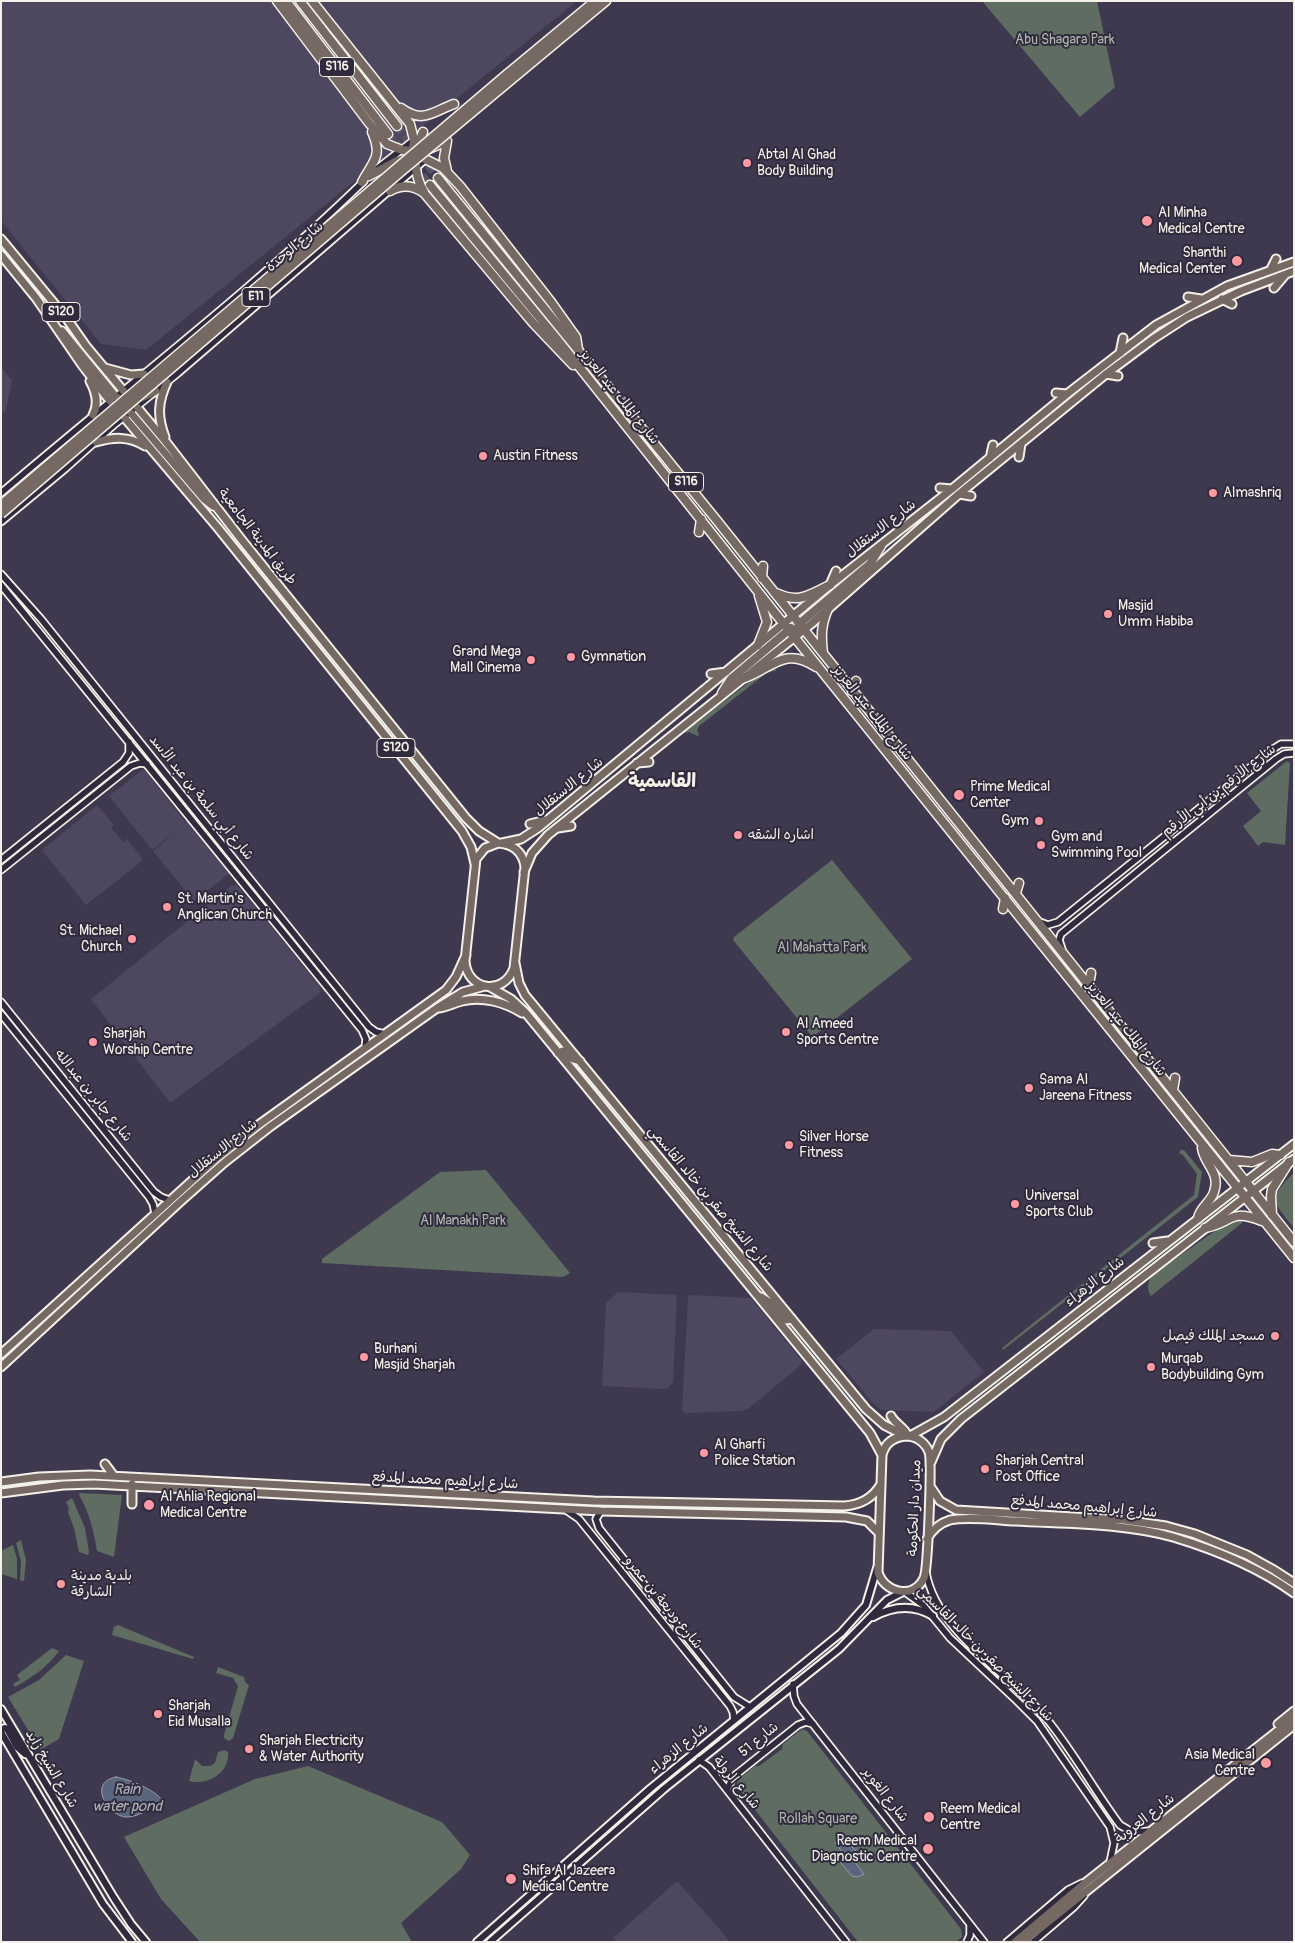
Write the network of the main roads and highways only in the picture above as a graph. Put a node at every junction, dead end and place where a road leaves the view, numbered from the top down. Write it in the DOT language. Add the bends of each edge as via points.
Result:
graph roads {
  1 [pos="277,1"];
  2 [pos="286,1"];
  3 [pos="300,1"];
  4 [pos="312,1"];
  5 [pos="595,1"];
  6 [pos="606,1"];
  7 [pos="509,77"];
  8 [pos="395,104"];
  9 [pos="454,104"];
  10 [pos="369,123"];
  11 [pos="397,126"];
  12 [pos="423,132"];
  13 [pos="388,134"];
  14 [pos="413,136"];
  15 [pos="394,147"];
  16 [pos="412,155"];
  17 [pos="430,160"];
  18 [pos="447,171"];
  19 [pos="369,176"];
  20 [pos="416,177"];
  21 [pos="438,178"];
  22 [pos="362,182"];
  23 [pos="430,185"];
  24 [pos="426,196"];
  25 [pos="1,239"];
  26 [pos="1,255"];
  27 [pos="1276,258"];
  28 [pos="1294,262"];
  29 [pos="1271,270"];
  30 [pos="1290,272"];
  31 [pos="1227,286"];
  32 [pos="1274,288"];
  33 [pos="1188,297"];
  34 [pos="1201,299"];
  35 [pos="1222,300"];
  36 [pos="1232,304"];
  37 [pos="1210,306"];
  38 [pos="54,324"];
  39 [pos="1123,338"];
  40 [pos="578,349"];
  41 [pos="1120,353"];
  42 [pos="82,365"];
  43 [pos="105,368"];
  44 [pos="144,374"];
  45 [pos="584,374"];
  46 [pos="1106,374"];
  47 [pos="1091,376"];
  48 [pos="1118,376"];
  49 [pos="168,382"];
  50 [pos="156,391"];
  51 [pos="1056,393"];
  52 [pos="1083,393"];
  53 [pos="1067,394"];
  54 [pos="113,399"];
  55 [pos="135,403"];
  56 [pos="93,415"];
  57 [pos="96,442"];
  58 [pos="166,442"];
  59 [pos="1020,444"];
  60 [pos="993,445"];
  61 [pos="148,448"];
  62 [pos="1019,457"];
  63 [pos="990,458"];
  64 [pos="940,488"];
  65 [pos="952,488"];
  66 [pos="959,494"];
  67 [pos="971,496"];
  68 [pos="1,505"];
  69 [pos="218,508"];
  70 [pos="1,514"];
  71 [pos="701,519"];
  72 [pos="699,532"];
  73 [pos="881,546"];
  74 [pos="763,566"];
  75 [pos="836,571"];
  76 [pos="762,578"];
  77 [pos="830,585"];
  78 [pos="755,587"];
  79 [pos="773,591"];
  80 [pos="828,609"];
  81 [pos="793,616"];
  82 [pos="801,627"];
  83 [pos="790,631"];
  84 [pos="758,645"];
  85 [pos="823,655"];
  86 [pos="726,672"];
  87 [pos="711,674"];
  88 [pos="824,674"];
  89 [pos="742,679"];
  90 [pos="856,681"];
  91 [pos="852,690"];
  92 [pos="722,693"];
  93 [pos="896,744"];
  94 [pos="909,746"];
  95 [pos="614,757"];
  96 [pos="622,760"];
  97 [pos="649,762"];
  98 [pos="636,763"];
  99 [pos="579,785"];
  100 [pos="578,796"];
  101 [pos="954,816"];
  102 [pos="965,817"];
  103 [pos="549,820"];
  104 [pos="530,824"];
  105 [pos="571,826"];
  106 [pos="555,829"];
  107 [pos="500,843"];
  108 [pos="957,850"];
  109 [pos="967,851"];
  110 [pos="475,864"];
  111 [pos="524,872"];
  112 [pos="1019,884"];
  113 [pos="1016,893"];
  114 [pos="1004,898"];
  115 [pos="1004,908"];
  116 [pos="466,955"];
  117 [pos="515,962"];
  118 [pos="1055,972"];
  119 [pos="1091,973"];
  120 [pos="1065,974"];
  121 [pos="1089,984"];
  122 [pos="488,986"];
  123 [pos="437,1008"];
  124 [pos="529,1017"];
  125 [pos="1119,1022"];
  126 [pos="1130,1023"];
  127 [pos="1106,1025"];
  128 [pos="384,1034"];
  129 [pos="1106,1036"];
  130 [pos="558,1053"];
  131 [pos="372,1054"];
  132 [pos="580,1061"];
  133 [pos="1175,1078"];
  134 [pos="1174,1090"];
  135 [pos="1160,1104"];
  136 [pos="1169,1104"];
  137 [pos="1294,1144"];
  138 [pos="1202,1146"];
  139 [pos="1280,1155"];
  140 [pos="1229,1160"];
  141 [pos="1291,1160"];
  142 [pos="1246,1181"];
  143 [pos="1237,1188"];
  144 [pos="1253,1190"];
  145 [pos="1244,1198"];
  146 [pos="1272,1215"];
  147 [pos="1198,1218"];
  148 [pos="1263,1221"];
  149 [pos="1205,1228"];
  150 [pos="1169,1240"];
  151 [pos="1294,1242"];
  152 [pos="1153,1243"];
  153 [pos="1294,1258"];
  154 [pos="758,1296"];
  155 [pos="792,1319"];
  156 [pos="1033,1338"];
  157 [pos="4,1348"];
  158 [pos="1030,1350"];
  159 [pos="1,1354"];
  160 [pos="1,1367"];
  161 [pos="891,1416"];
  162 [pos="908,1436"];
  163 [pos="882,1455"];
  164 [pos="931,1462"];
  165 [pos="106,1464"];
  166 [pos="114,1476"];
  167 [pos="173,1480"];
  168 [pos="1,1482"];
  169 [pos="881,1484"];
  170 [pos="132,1486"];
  171 [pos="930,1486"];
  172 [pos="1,1493"];
  173 [pos="686,1503"];
  174 [pos="132,1504"];
  175 [pos="654,1512"];
  176 [pos="1015,1514"];
  177 [pos="997,1520"];
  178 [pos="880,1533"];
  179 [pos="927,1539"];
  180 [pos="878,1564"];
  181 [pos="1293,1589"];
  182 [pos="904,1592"];
  183 [pos="933,1616"];
  184 [pos="868,1620"];
  185 [pos="751,1706"];
  186 [pos="1,1709"];
  187 [pos="1294,1711"];
  188 [pos="1294,1718"];
  189 [pos="1294,1725"];
  190 [pos="737,1729"];
  191 [pos="1294,1730"];
  192 [pos="1,1731"];
  193 [pos="29,1755"];
  194 [pos="1246,1758"];
  195 [pos="1087,1886"];
  196 [pos="1009,1941"];
  197 [pos="132,1942"];
  198 [pos="146,1942"];
  199 [pos="476,1942"];
  200 [pos="490,1942"];
  201 [pos="1023,1942"];
  1 -- 10 [label="highway"];
  2 -- 13 [label="highway, S116"];
  3 -- 11 [label="highway, S116"];
  4 -- 8 [label="highway"];
  5 -- 7 [label="highway, شارع الوحدة / E11"];
  6 -- 7 [label="highway, شارع الوحدة / E11"];
  7 -- 16 [label="highway, شارع الوحدة / E11, bridge"];
  7 -- 70 [label="highway, شارع الوحدة / E11, bridge"];
  8 -- 9 [label="highway" via="412,115 422,117"];
  8 -- 14 [label="highway" via="410,124"];
  10 -- 15 [label="highway" via="384,141"];
  10 -- 22 [label="highway" via="378,151"];
  12 -- 16 [label="highway"];
  14 -- 15 [label="highway" via="406,145"];
  14 -- 16 [label="highway"];
  15 -- 16 [label="highway"];
  16 -- 17 [label="highway"];
  16 -- 18 [label="highway" via="447,141 444,158"];
  16 -- 19 [label="highway"];
  16 -- 20 [label="highway"];
  16 -- 24 [label="highway" via="390,191 409,186"];
  16 -- 68 [label="highway, شارع الوحدة / E11, bridge"];
  17 -- 18 [label="highway"];
  17 -- 20 [label="highway"];
  18 -- 40 [label="highway" via="551,302 576,337"];
  20 -- 24 [label="highway"];
  21 -- 40 [label="highway, شارع الملك عبد العزيز / S116"];
  23 -- 45 [label="highway, شارع الملك عبد العزيز / S116"];
  24 -- 45 [label="highway" via="533,323"];
  25 -- 43 [label="main road, طريق المدينة الجامعية / S120"];
  26 -- 38 [label="main road, طريق المدينة الجامعية / S120"];
  27 -- 29 [label="main road"];
  28 -- 29 [label="main road, شارع الاستقلال"];
  29 -- 31 [label="main road, شارع الاستقلال"];
  30 -- 32 [label="main road"];
  30 -- 35 [label="main road, شارع الاستقلال"];
  31 -- 34 [label="main road, شارع الاستقلال"];
  31 -- 37 [label="main road" via="1232,290 1212,299"];
  33 -- 34 [label="main road"];
  34 -- 41 [label="main road, شارع الاستقلال" via="1165,319"];
  35 -- 36 [label="main road"];
  35 -- 37 [label="main road, شارع الاستقلال"];
  37 -- 46 [label="main road, شارع الاستقلال" via="1164,331"];
  38 -- 42 [label="main road, طريق المدينة الجامعية / S120"];
  38 -- 54 [label="main road" via="69,337"];
  39 -- 41 [label="main road"];
  40 -- 76 [label="highway, شارع الملك عبد العزيز / S116"];
  41 -- 47 [label="main road, شارع الاستقلال"];
  42 -- 54 [label="main road, طريق المدينة الجامعية / S120"];
  42 -- 56 [label="main road" via="95,392"];
  43 -- 44 [label="main road" via="130,376"];
  43 -- 55 [label="main road, طريق المدينة الجامعية / S120"];
  45 -- 71 [label="highway, شارع الملك عبد العزيز / S116"];
  46 -- 48 [label="main road"];
  46 -- 52 [label="main road, شارع الاستقلال"];
  47 -- 52 [label="main road" via="1079,390 1080,394"];
  47 -- 53 [label="main road, شارع الاستقلال"];
  49 -- 58 [label="main road" via="161,395 158,412"];
  50 -- 55 [label="main road"];
  51 -- 53 [label="main road"];
  52 -- 59 [label="main road, شارع الاستقلال"];
  53 -- 63 [label="main road, شارع الاستقلال"];
  54 -- 55 [label="main road"];
  54 -- 61 [label="main road, طريق المدينة الجامعية / S120"];
  54 -- 69 [label="main road" via="130,412 204,499"];
  55 -- 58 [label="main road, طريق المدينة الجامعية / S120"];
  57 -- 61 [label="main road" via="118,437 134,440"];
  58 -- 69 [label="main road, طريق المدينة الجامعية / S120"];
  59 -- 62 [label="main road"];
  59 -- 66 [label="main road, شارع الاستقلال"];
  60 -- 63 [label="main road"];
  61 -- 110 [label="main road, طريق المدينة الجامعية / S120" via="218,528 462,831 471,847"];
  63 -- 65 [label="main road, شارع الاستقلال"];
  64 -- 65 [label="main road"];
  65 -- 73 [label="main road, شارع الاستقلال"];
  66 -- 67 [label="main road"];
  66 -- 80 [label="main road, شارع الاستقلال"];
  69 -- 107 [label="main road, طريق المدينة الجامعية / S120" via="466,818 479,831"];
  71 -- 72 [label="highway"];
  71 -- 78 [label="highway, شارع الملك عبد العزيز / S116"];
  73 -- 77 [label="main road, شارع الاستقلال"];
  73 -- 82 [label="highway" via="870,564"];
  74 -- 76 [label="highway"];
  75 -- 77 [label="main road"];
  76 -- 79 [label="highway, شارع الملك عبد العزيز / S116"];
  77 -- 79 [label="highway" via="800,599"];
  77 -- 81 [label="main road, شارع الاستقلال"];
  78 -- 83 [label="highway, شارع الملك عبد العزيز / S116"];
  78 -- 84 [label="highway" via="767,622"];
  79 -- 81 [label="highway, شارع الملك عبد العزيز / S116"];
  80 -- 82 [label="main road, شارع الاستقلال"];
  80 -- 85 [label="highway" via="820,631"];
  81 -- 82 [label="highway, شارع الملك عبد العزيز"];
  81 -- 83 [label="highway"];
  82 -- 83 [label="highway"];
  82 -- 85 [label="highway, شارع الملك عبد العزيز"];
  83 -- 84 [label="main road, شارع الاستقلال"];
  83 -- 88 [label="highway, شارع الملك عبد العزيز"];
  83 -- 89 [label="main road, شارع الاستقلال"];
  83 -- 92 [label="highway" via="731,680"];
  84 -- 86 [label="main road, شارع الاستقلال"];
  85 -- 91 [label="highway, شارع الملك عبد العزيز"];
  86 -- 87 [label="main road"];
  86 -- 96 [label="main road, شارع الاستقلال"];
  88 -- 89 [label="highway" via="804,661 785,659"];
  88 -- 109 [label="highway, شارع الملك عبد العزيز"];
  89 -- 92 [label="main road, شارع الاستقلال"];
  90 -- 91 [label="highway"];
  91 -- 93 [label="highway, شارع الملك عبد العزيز"];
  92 -- 98 [label="main road, شارع الاستقلال"];
  93 -- 94 [label="highway"];
  93 -- 101 [label="highway, شارع الملك عبد العزيز"];
  95 -- 96 [label="main road"];
  96 -- 100 [label="main road, شارع الاستقلال"];
  97 -- 98 [label="main road"];
  98 -- 106 [label="main road, شارع الاستقلال"];
  99 -- 100 [label="main road"];
  100 -- 103 [label="main road, شارع الاستقلال"];
  101 -- 102 [label="highway"];
  101 -- 113 [label="highway, شارع الملك عبد العزيز"];
  103 -- 104 [label="main road"];
  103 -- 107 [label="main road, شارع الاستقلال" via="525,837"];
  105 -- 106 [label="main road"];
  106 -- 111 [label="main road, شارع الاستقلال" via="535,849"];
  107 -- 110 [label="main road, شارع الاستقلال" via="485,848"];
  107 -- 111 [label="main road, طريق المدينة الجامعية" via="520,852"];
  108 -- 109 [label="highway"];
  109 -- 114 [label="highway, شارع الملك عبد العزيز"];
  110 -- 116 [label="main road"];
  111 -- 117 [label="main road"];
  112 -- 113 [label="highway"];
  113 -- 121 [label="highway, شارع الملك عبد العزيز"];
  114 -- 115 [label="highway"];
  114 -- 120 [label="highway, شارع الملك عبد العزيز"];
  116 -- 122 [label="main road, شارع الشيخ صقر بن خالد القاسمي" via="470,977"];
  116 -- 128 [label="main road, شارع الاستقلال" via="450,986"];
  117 -- 122 [label="main road, شارع الاستقلال" via="505,982"];
  117 -- 132 [label="main road, شارع الشيخ صقر بن خالد القاسمي" via="525,995"];
  118 -- 120 [label="highway"];
  119 -- 121 [label="highway"];
  120 -- 127 [label="highway, شارع الملك عبد العزيز"];
  121 -- 125 [label="highway, شارع الملك عبد العزيز"];
  122 -- 123 [label="main road, شارع الاستقلال" via="463,992"];
  122 -- 124 [label="main road, شارع الشيخ صقر بن خالد القاسمي" via="511,999"];
  123 -- 124 [label="main road" via="466,1000 486,1000 512,1007"];
  123 -- 131 [label="main road, شارع الاستقلال"];
  124 -- 130 [label="main road, شارع الشيخ صقر بن خالد القاسمي"];
  125 -- 126 [label="highway"];
  125 -- 134 [label="highway, شارع الملك عبد العزيز"];
  127 -- 129 [label="highway"];
  127 -- 136 [label="highway, شارع الملك عبد العزيز"];
  128 -- 131 [label="main road" via="386,1040"];
  128 -- 157 [label="main road, شارع الاستقلال" via="208,1165"];
  130 -- 132 [label="main road" via="564,1051"];
  130 -- 154 [label="main road, شارع الشيخ صقر بن خالد القاسمي"];
  131 -- 160 [label="main road, شارع الاستقلال" via="271,1126 210,1175"];
  132 -- 155 [label="main road, شارع الشيخ صقر بن خالد القاسمي"];
  133 -- 134 [label="highway"];
  134 -- 140 [label="highway, شارع الملك عبد العزيز"];
  135 -- 136 [label="highway"];
  136 -- 138 [label="highway, شارع الملك عبد العزيز"];
  137 -- 139 [label="main road, شارع الزهراء"];
  138 -- 143 [label="highway, شارع الملك عبد العزيز"];
  138 -- 147 [label="highway" via="1216,1182 1214,1193 1200,1210"];
  139 -- 140 [label="highway" via="1272,1154 1252,1162"];
  139 -- 142 [label="main road, شارع الزهراء"];
  140 -- 142 [label="highway, شارع الملك عبد العزيز"];
  141 -- 144 [label="main road, شارع الزهراء"];
  141 -- 146 [label="highway" via="1272,1189"];
  142 -- 143 [label="main road, شارع الزهراء"];
  142 -- 144 [label="highway, شارع الملك عبد العزيز"];
  143 -- 145 [label="highway, شارع الملك عبد العزيز"];
  143 -- 147 [label="main road, شارع الزهراء"];
  144 -- 145 [label="main road, شارع الزهراء"];
  144 -- 146 [label="highway, شارع الملك عبد العزيز"];
  145 -- 148 [label="highway, شارع الملك عبد العزيز"];
  145 -- 149 [label="main road, شارع الزهراء"];
  146 -- 151 [label="highway, شارع الملك عبد العزيز"];
  147 -- 150 [label="main road, شارع الزهراء"];
  148 -- 149 [label="highway" via="1238,1215"];
  148 -- 153 [label="highway, شارع الملك عبد العزيز"];
  149 -- 164 [label="main road, شارع الزهراء" via="961,1419 941,1439"];
  150 -- 152 [label="main road"];
  150 -- 158 [label="main road, شارع الزهراء"];
  154 -- 155 [label="main road" via="769,1302 785,1320"];
  154 -- 163 [label="main road, شارع الشيخ صقر بن خالد القاسمي" via="870,1433"];
  155 -- 162 [label="main road, شارع الشيخ صقر بن خالد القاسمي" via="866,1408 884,1424"];
  156 -- 158 [label="main road"];
  157 -- 159 [label="main road, شارع الاستقلال"];
  158 -- 162 [label="main road, شارع الزهراء" via="944,1417"];
  161 -- 162 [label="main road"];
  162 -- 163 [label="main road" via="890,1441"];
  162 -- 164 [label="main road, ميدان دار الحكومة" via="925,1445"];
  163 -- 169 [label="main road"];
  164 -- 171 [label="main road, ميدان دار الحكومة"];
  165 -- 166 [label="main road"];
  166 -- 167 [label="main road, شارع إبراهيم محمد المدفع"];
  166 -- 168 [label="main road, شارع إبراهيم محمد المدفع" via="65,1475"];
  167 -- 170 [label="main road" via="134,1481"];
  167 -- 173 [label="main road, شارع إبراهيم محمد المدفع"];
  169 -- 173 [label="main road, شارع إبراهيم محمد المدفع" via="870,1497 848,1506"];
  169 -- 178 [label="main road"];
  170 -- 172 [label="main road, شارع إبراهيم محمد المدفع" via="72,1484"];
  170 -- 174 [label="main road"];
  170 -- 175 [label="main road, شارع إبراهيم محمد المدفع"];
  171 -- 176 [label="main road, شارع إبراهيم محمد المدفع" via="937,1498 952,1508"];
  171 -- 179 [label="main road, ميدان دار الحكومة"];
  173 -- 175 [label="main road" via="685,1508"];
  175 -- 178 [label="main road, شارع إبراهيم محمد المدفع" via="852,1517 867,1521"];
  176 -- 177 [label="main road" via="1001,1516"];
  176 -- 181 [label="main road, شارع إبراهيم محمد المدفع" via="1136,1521 1180,1530 1247,1555 1274,1570"];
  177 -- 179 [label="main road, شارع إبراهيم محمد المدفع" via="950,1520 935,1528"];
  177 -- 181 [label="main road, شارع إبراهيم محمد المدفع" via="1125,1528 1164,1535 1230,1557"];
  178 -- 180 [label="main road"];
  179 -- 182 [label="main road, ميدان دار الحكومة" via="924,1578 919,1585"];
  180 -- 182 [label="main road" via="883,1582 892,1590"];
  180 -- 185 [label="main road, شارع الزهراء" via="868,1601 854,1620"];
  182 -- 184 [label="main road, شارع الزهراء" via="887,1600"];
  183 -- 184 [label="main road" via="900,1607"];
  184 -- 190 [label="main road, شارع الزهراء" via="839,1648"];
  185 -- 190 [label="main road" via="754,1710"];
  185 -- 199 [label="main road, شارع الزهراء" via="651,1788"];
  186 -- 193 [label="main road, شارع الشيخ زايد"];
  187 -- 194 [label="main road" via="1253,1745"];
  188 -- 194 [label="main road, شارع العروبة"];
  189 -- 194 [label="main road, شارع العروبة"];
  190 -- 200 [label="main road, شارع الزهراء"];
  191 -- 194 [label="main road" via="1264,1752"];
  192 -- 193 [label="main road" via="7,1729 18,1746"];
  192 -- 197 [label="main road, شارع الشيخ زايد" via="104,1904"];
  193 -- 198 [label="main road, شارع الشيخ زايد" via="118,1905"];
  194 -- 195 [label="main road, شارع العروبة"];
  194 -- 195 [label="main road, شارع العروبة" via="1110,1862"];
  195 -- 196 [label="main road, شارع العروبة"];
  195 -- 201 [label="main road, شارع العروبة"];
}
